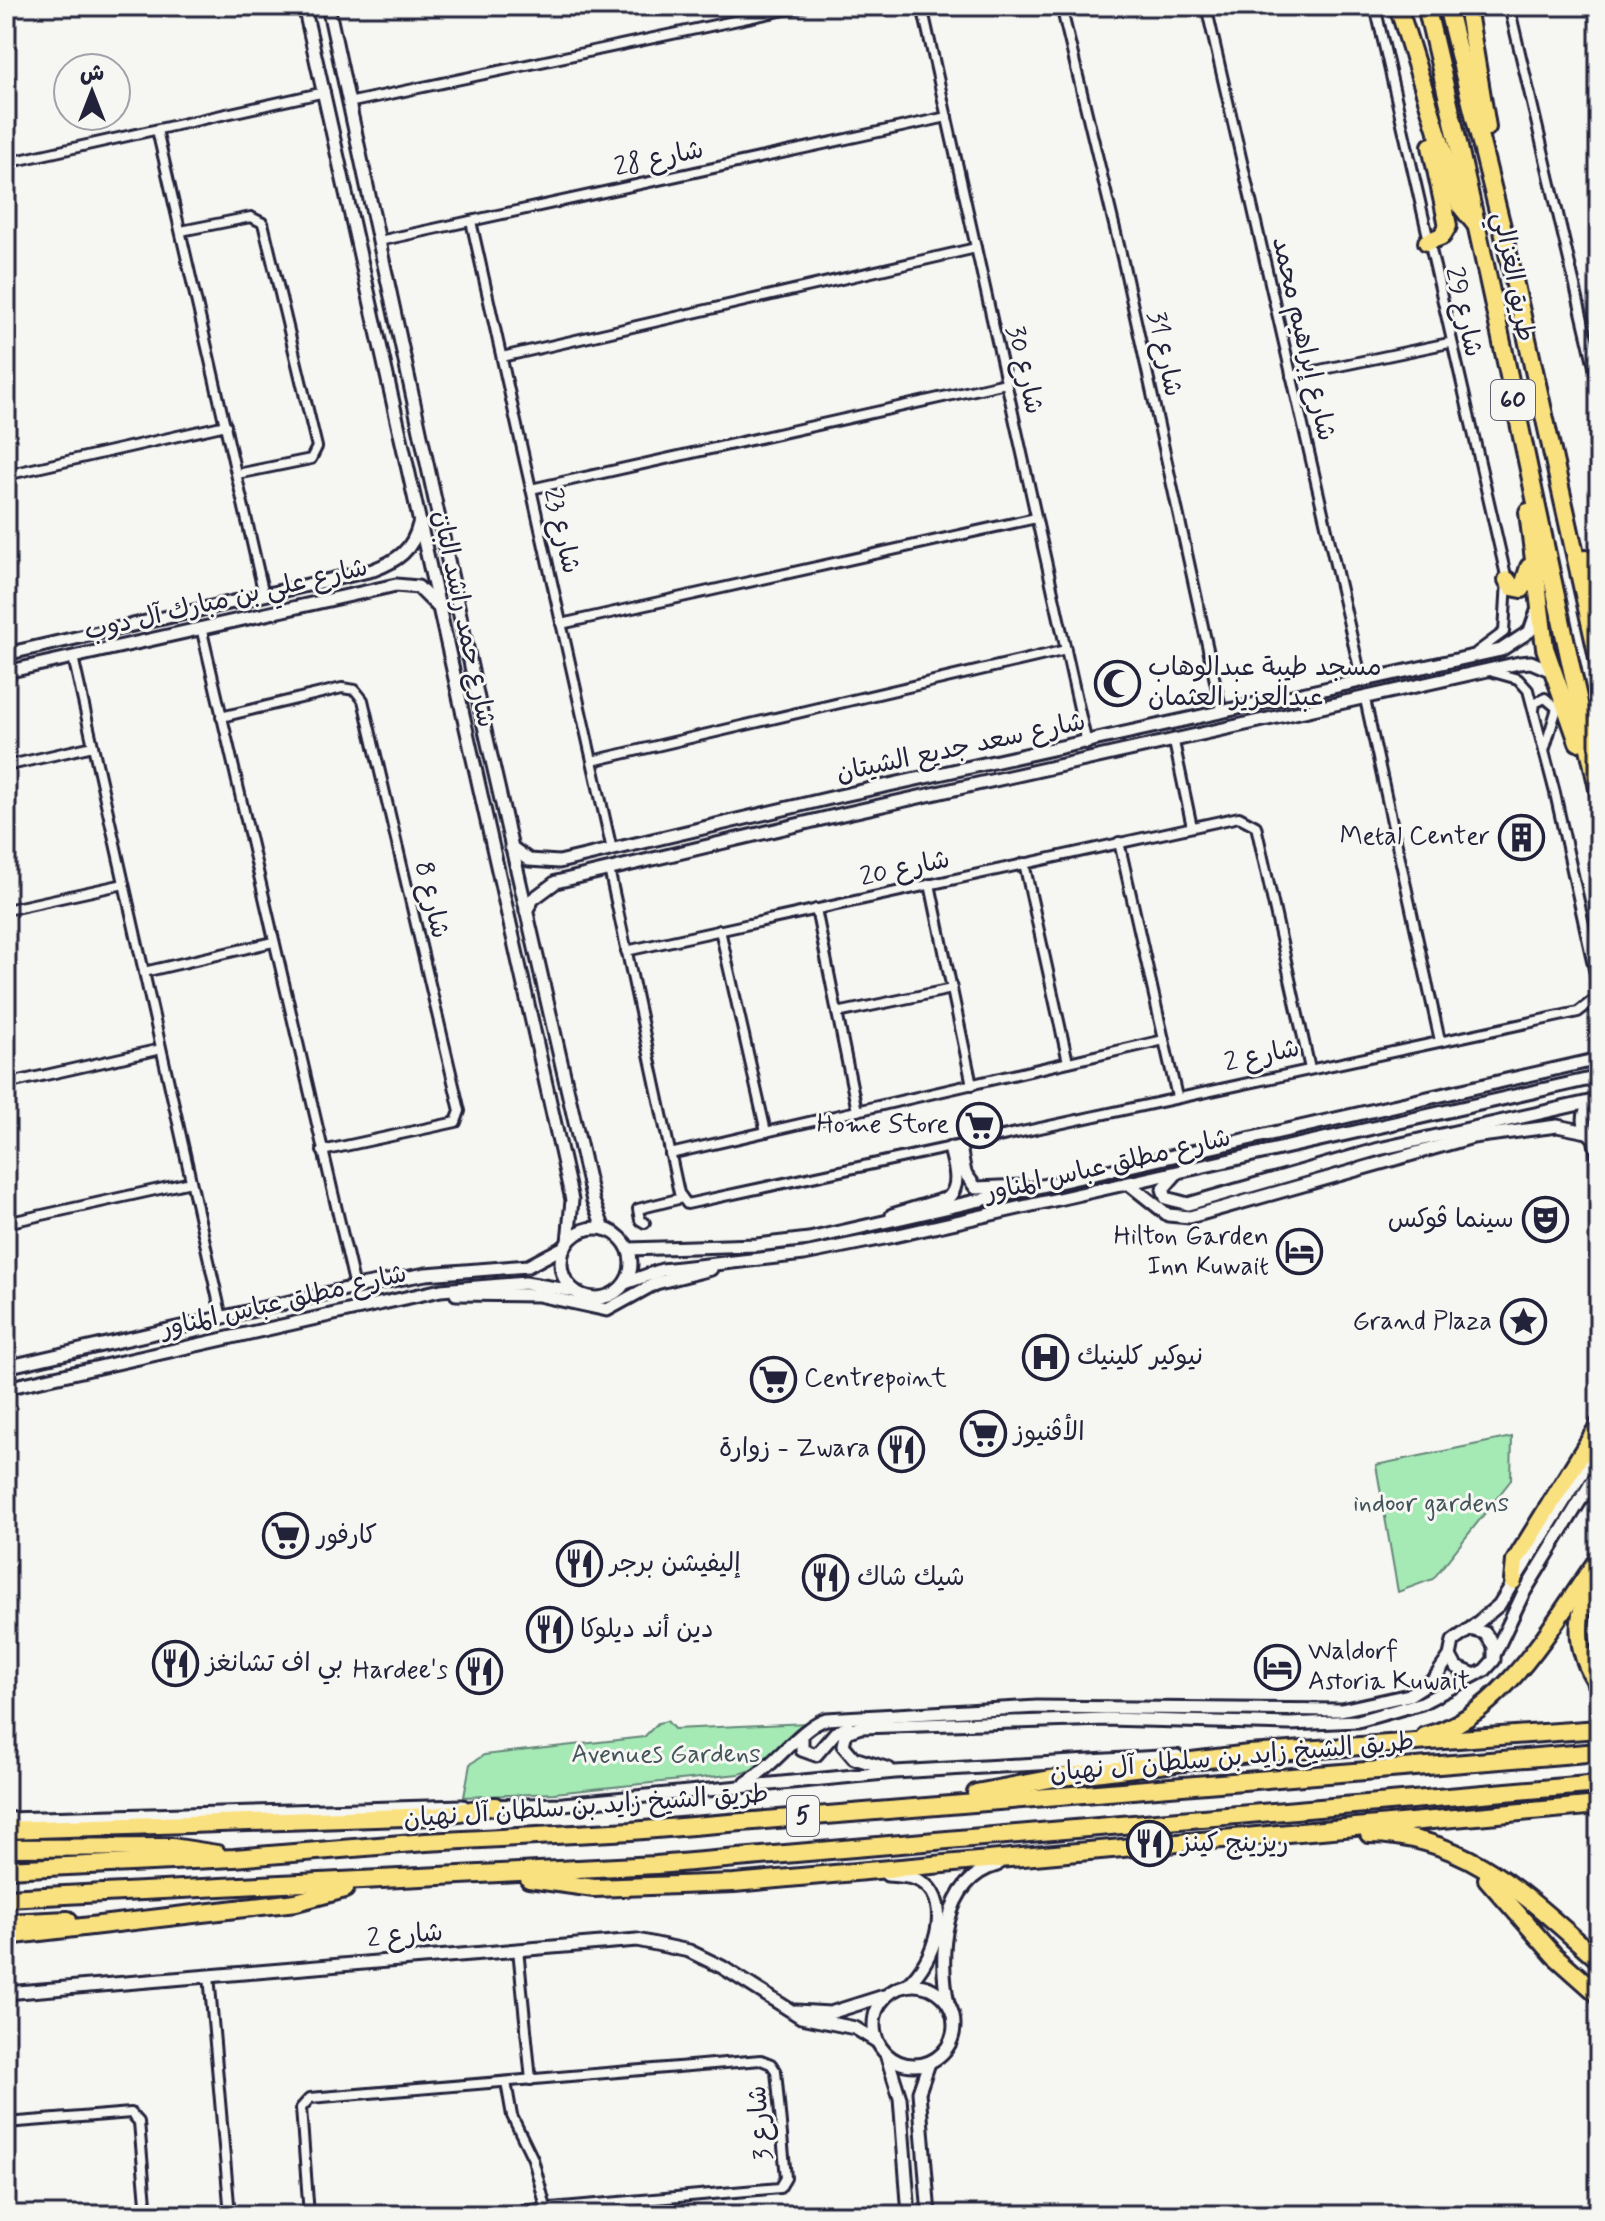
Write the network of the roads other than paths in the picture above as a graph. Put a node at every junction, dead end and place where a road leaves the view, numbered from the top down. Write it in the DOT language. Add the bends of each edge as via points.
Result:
graph roads {
  1 [pos="304,6"];
  2 [pos="328,6"];
  3 [pos="804,6"];
  4 [pos="922,6"];
  5 [pos="1061,6"];
  6 [pos="1206,6"];
  7 [pos="1375,6"];
  8 [pos="1398,6"];
  9 [pos="1426,6"];
  10 [pos="1447,6"];
  11 [pos="1467,6"];
  12 [pos="1509,6"];
  13 [pos="325,92"];
  14 [pos="1427,101"];
  15 [pos="348,103"];
  16 [pos="947,117"];
  17 [pos="157,130"];
  18 [pos="6,163"];
  19 [pos="471,221"];
  20 [pos="1479,229"];
  21 [pos="181,231"];
  22 [pos="1503,231"];
  23 [pos="379,241"];
  24 [pos="1427,242"];
  25 [pos="976,248"];
  26 [pos="1449,343"];
  27 [pos="502,357"];
  28 [pos="1291,376"];
  29 [pos="1006,383"];
  30 [pos="1599,388"];
  31 [pos="413,391"];
  32 [pos="392,395"];
  33 [pos="417,409"];
  34 [pos="396,411"];
  35 [pos="226,425"];
  36 [pos="1523,456"];
  37 [pos="237,474"];
  38 [pos="6,475"];
  39 [pos="531,489"];
  40 [pos="1563,497"];
  41 [pos="1036,518"];
  42 [pos="420,519"];
  43 [pos="1530,546"];
  44 [pos="373,570"];
  45 [pos="1507,580"];
  46 [pos="1596,584"];
  47 [pos="377,588"];
  48 [pos="264,595"];
  49 [pos="1540,603"];
  50 [pos="1599,603"];
  51 [pos="442,616"];
  52 [pos="561,624"];
  53 [pos="201,627"];
  54 [pos="1066,650"];
  55 [pos="6,654"];
  56 [pos="73,657"];
  57 [pos="1469,657"];
  58 [pos="1599,662"];
  59 [pos="1424,667"];
  60 [pos="1484,671"];
  61 [pos="6,672"];
  62 [pos="1554,672"];
  63 [pos="1383,677"];
  64 [pos="1362,681"];
  65 [pos="1426,685"];
  66 [pos="1386,694"];
  67 [pos="1365,699"];
  68 [pos="1533,711"];
  69 [pos="1222,713"];
  70 [pos="221,717"];
  71 [pos="482,717"];
  72 [pos="462,722"];
  73 [pos="1174,742"];
  74 [pos="1087,744"];
  75 [pos="93,746"];
  76 [pos="489,747"];
  77 [pos="468,749"];
  78 [pos="1543,752"];
  79 [pos="592,761"];
  80 [pos="6,766"];
  81 [pos="869,791"];
  82 [pos="1599,793"];
  83 [pos="839,796"];
  84 [pos="1599,804"];
  85 [pos="872,807"];
  86 [pos="843,814"];
  87 [pos="1192,827"];
  88 [pos="1119,842"];
  89 [pos="511,847"];
  90 [pos="612,850"];
  91 [pos="566,860"];
  92 [pos="1024,863"];
  93 [pos="609,869"];
  94 [pos="570,878"];
  95 [pos="124,884"];
  96 [pos="930,884"];
  97 [pos="816,909"];
  98 [pos="6,910"];
  99 [pos="526,911"];
  100 [pos="720,930"];
  101 [pos="273,942"];
  102 [pos="626,951"];
  103 [pos="144,972"];
  104 [pos="952,989"];
  105 [pos="837,1013"];
  106 [pos="1164,1040"];
  107 [pos="1440,1041"];
  108 [pos="161,1049"];
  109 [pos="1599,1059"];
  110 [pos="1068,1062"];
  111 [pos="562,1068"];
  112 [pos="1310,1069"];
  113 [pos="1599,1077"];
  114 [pos="543,1078"];
  115 [pos="6,1084"];
  116 [pos="972,1085"];
  117 [pos="1177,1097"];
  118 [pos="1596,1100"];
  119 [pos="857,1111"];
  120 [pos="766,1132"];
  121 [pos="1593,1137"];
  122 [pos="955,1148"];
  123 [pos="322,1151"];
  124 [pos="670,1154"];
  125 [pos="1377,1156"];
  126 [pos="1599,1161"];
  127 [pos="1180,1170"];
  128 [pos="191,1182"];
  129 [pos="1129,1184"];
  130 [pos="1043,1187"];
  131 [pos="1221,1196"];
  132 [pos="572,1200"];
  133 [pos="593,1201"];
  134 [pos="684,1201"];
  135 [pos="1225,1210"];
  136 [pos="6,1223"];
  137 [pos="645,1223"];
  138 [pos="872,1226"];
  139 [pos="604,1229"];
  140 [pos="566,1244"];
  141 [pos="629,1249"];
  142 [pos="723,1263"];
  143 [pos="625,1283"];
  144 [pos="355,1287"];
  145 [pos="574,1291"];
  146 [pos="419,1293"];
  147 [pos="222,1318"];
  148 [pos="6,1367"];
  149 [pos="6,1388"];
  150 [pos="1599,1425"];
  151 [pos="1599,1446"];
  152 [pos="1599,1470"];
  153 [pos="1599,1558"];
  154 [pos="1599,1576"];
  155 [pos="1513,1581"];
  156 [pos="1470,1629"];
  157 [pos="1495,1653"];
  158 [pos="1450,1656"];
  159 [pos="1473,1674"];
  160 [pos="1599,1686"];
  161 [pos="861,1727"];
  162 [pos="1599,1729"];
  163 [pos="802,1736"];
  164 [pos="1352,1747"];
  165 [pos="1599,1752"];
  166 [pos="1249,1754"];
  167 [pos="895,1772"];
  168 [pos="1599,1784"];
  169 [pos="744,1785"];
  170 [pos="1599,1794"];
  171 [pos="1599,1805"];
  172 [pos="495,1806"];
  173 [pos="916,1807"];
  174 [pos="6,1819"];
  175 [pos="1403,1823"];
  176 [pos="6,1830"];
  177 [pos="1283,1833"];
  178 [pos="6,1848"];
  179 [pos="1040,1854"];
  180 [pos="1464,1855"];
  181 [pos="234,1858"];
  182 [pos="6,1869"];
  183 [pos="839,1874"];
  184 [pos="508,1875"];
  185 [pos="365,1882"];
  186 [pos="6,1898"];
  187 [pos="200,1911"];
  188 [pos="6,1923"];
  189 [pos="6,1936"];
  190 [pos="518,1949"];
  191 [pos="1599,1960"];
  192 [pos="209,1975"];
  193 [pos="905,1986"];
  194 [pos="6,1993"];
  195 [pos="888,1994"];
  196 [pos="1599,1995"];
  197 [pos="948,2003"];
  198 [pos="792,2011"];
  199 [pos="876,2041"];
  200 [pos="884,2053"];
  201 [pos="929,2063"];
  202 [pos="531,2080"];
  203 [pos="506,2082"];
  204 [pos="6,2123"];
  205 [pos="539,2192"];
  206 [pos="535,2212"];
  207 [pos="548,2212"];
  208 [pos="147,2215"];
  209 [pos="230,2215"];
  210 [pos="309,2215"];
  211 [pos="472,2215"];
  212 [pos="909,2215"];
  213 [pos="929,2215"];
  1 -- 13 [label="street, شارع حمد راشد البان"];
  2 -- 15 [label="street, شارع حمد راشد البان"];
  3 -- 15 [label="street"];
  4 -- 16 [label="street, شارع 30"];
  5 -- 69 [label="street, شارع 31"];
  6 -- 28 [label="street, شارع إبراهيم محمد"];
  7 -- 24 [label="street, شارع 29"];
  8 -- 14 [label="highway"];
  9 -- 20 [label="highway, طريق الغزالي / 60"];
  10 -- 22 [label="highway, طريق الغزالي / 60"];
  11 -- 22 [label="highway"];
  12 -- 30 [label="street"];
  13 -- 17 [label="street"];
  13 -- 32 [label="street, شارع حمد راشد البان"];
  14 -- 20 [label="highway" via="1460,205"];
  14 -- 24 [label="highway" via="1449,220 1442,236"];
  15 -- 23 [label="street, شارع حمد راشد البان"];
  16 -- 19 [label="street, شارع 28"];
  16 -- 25 [label="street, شارع 30"];
  17 -- 18 [label="street"];
  17 -- 21 [label="street"];
  19 -- 23 [label="street, شارع 28"];
  19 -- 27 [label="street, شارع 23"];
  20 -- 36 [label="highway, طريق الغزالي / 60"];
  21 -- 35 [label="street"];
  21 -- 37 [label="street" via="251,217 263,223 317,447 311,459"];
  22 -- 40 [label="highway, طريق الغزالي / 60"];
  23 -- 31 [label="street, شارع حمد راشد البان"];
  24 -- 26 [label="street, شارع 29"];
  25 -- 27 [label="street"];
  25 -- 29 [label="street, شارع 30"];
  26 -- 28 [label="street"];
  26 -- 45 [label="street, شارع 29"];
  27 -- 39 [label="street, شارع 23"];
  28 -- 64 [label="street, شارع إبراهيم محمد"];
  29 -- 39 [label="street"];
  29 -- 41 [label="street, شارع 30"];
  31 -- 32 [label="street" via="406,398"];
  31 -- 33 [label="street, شارع حمد راشد البان"];
  32 -- 34 [label="street, شارع حمد راشد البان"];
  33 -- 34 [label="street" via="404,406"];
  33 -- 71 [label="street, شارع حمد راشد البان"];
  34 -- 42 [label="street, شارع حمد راشد البان"];
  35 -- 37 [label="street"];
  35 -- 38 [label="street"];
  36 -- 43 [label="highway"];
  36 -- 82 [label="highway, طريق الغزالي / 60"];
  37 -- 48 [label="street"];
  39 -- 52 [label="street, شارع 23"];
  40 -- 46 [label="highway"];
  40 -- 58 [label="highway, طريق الغزالي / 60"];
  41 -- 52 [label="street"];
  41 -- 54 [label="street, شارع 30"];
  42 -- 44 [label="street, شارع علي بن مبارك آل دوب" via="407,551"];
  42 -- 51 [label="street, شارع حمد راشد البان"];
  43 -- 45 [label="highway" via="1526,585 1518,590"];
  43 -- 49 [label="highway"];
  44 -- 47 [label="street" via="381,578"];
  44 -- 48 [label="street, شارع علي بن مبارك آل دوب"];
  45 -- 57 [label="street, شارع 29" via="1504,632"];
  46 -- 50 [label="highway"];
  47 -- 51 [label="street, شارع علي بن مبارك آل دوب" via="418,587"];
  47 -- 53 [label="street, شارع علي بن مبارك آل دوب"];
  48 -- 55 [label="street, شارع علي بن مبارك آل دوب"];
  49 -- 57 [label="street, شارع سعد جديع الشيتان" via="1530,631 1520,640"];
  49 -- 62 [label="highway" via="1545,648"];
  51 -- 72 [label="street, شارع حمد راشد البان"];
  52 -- 79 [label="street, شارع 23"];
  53 -- 56 [label="street, شارع علي بن مبارك آل دوب"];
  53 -- 70 [label="street"];
  54 -- 74 [label="street, شارع 30"];
  54 -- 79 [label="street"];
  56 -- 61 [label="street, شارع علي بن مبارك آل دوب"];
  56 -- 75 [label="street"];
  57 -- 59 [label="street, شارع سعد جديع الشيتان"];
  59 -- 63 [label="street, شارع سعد جديع الشيتان"];
  59 -- 65 [label="street" via="1417,679"];
  60 -- 62 [label="street, شارع سعد جديع الشيتان" via="1531,662"];
  60 -- 65 [label="street, شارع سعد جديع الشيتان"];
  60 -- 68 [label="street, شارع 2" via="1518,679 1528,690"];
  62 -- 84 [label="highway"];
  63 -- 64 [label="street, شارع سعد جديع الشيتان"];
  63 -- 66 [label="street" via="1393,685"];
  64 -- 69 [label="street, شارع سعد جديع الشيتان"];
  65 -- 66 [label="street, شارع سعد جديع الشيتان"];
  66 -- 67 [label="street, شارع سعد جديع الشيتان"];
  67 -- 73 [label="street, شارع سعد جديع الشيتان"];
  67 -- 107 [label="street"];
  68 -- 78 [label="street, شارع 2"];
  68 -- 78 [label="street" via="1545,698 1557,708"];
  69 -- 74 [label="street, شارع سعد جديع الشيتان"];
  70 -- 101 [label="street"];
  70 -- 123 [label="street, شارع 8" via="342,688 355,690 363,700 409,890 460,1111 456,1122"];
  71 -- 72 [label="street" via="476,724"];
  71 -- 76 [label="street, شارع حمد راشد البان"];
  72 -- 77 [label="street, شارع حمد راشد البان"];
  73 -- 85 [label="street, شارع سعد جديع الشيتان"];
  73 -- 87 [label="street"];
  74 -- 81 [label="street, شارع سعد جديع الشيتان"];
  75 -- 80 [label="street"];
  75 -- 95 [label="street"];
  76 -- 77 [label="street" via="479,741"];
  76 -- 89 [label="street, شارع حمد راشد البان"];
  77 -- 114 [label="street, شارع حمد راشد البان"];
  78 -- 107 [label="street, شارع 2" via="1597,983 1596,998 1578,1012"];
  79 -- 90 [label="street, شارع 23"];
  81 -- 83 [label="street, شارع سعد جديع الشيتان"];
  81 -- 85 [label="street" via="863,799"];
  83 -- 86 [label="street" via="846,804"];
  83 -- 90 [label="street, شارع سعد جديع الشيتان"];
  85 -- 86 [label="street, شارع سعد جديع الشيتان"];
  86 -- 93 [label="street, شارع سعد جديع الشيتان"];
  87 -- 88 [label="street, شارع 20"];
  87 -- 112 [label="street, شارع 20" via="1239,817 1256,826"];
  88 -- 92 [label="street, شارع 20"];
  88 -- 106 [label="street"];
  89 -- 91 [label="street, شارع سعد جديع الشيتان" via="529,860"];
  89 -- 99 [label="street, شارع حمد راشد البان"];
  90 -- 91 [label="street, شارع سعد جديع الشيتان"];
  91 -- 94 [label="street" via="563,871"];
  92 -- 96 [label="street, شارع 20"];
  92 -- 110 [label="street"];
  93 -- 94 [label="street, شارع سعد جديع الشيتان"];
  93 -- 102 [label="street"];
  94 -- 99 [label="street, شارع سعد جديع الشيتان" via="544,889"];
  95 -- 98 [label="street"];
  95 -- 103 [label="street"];
  96 -- 97 [label="street, شارع 20"];
  96 -- 104 [label="street"];
  97 -- 100 [label="street, شارع 20"];
  97 -- 105 [label="street"];
  99 -- 111 [label="street, شارع حمد راشد البان"];
  100 -- 102 [label="street, شارع 20"];
  100 -- 120 [label="street"];
  101 -- 103 [label="street"];
  101 -- 123 [label="street"];
  102 -- 124 [label="street"];
  103 -- 108 [label="street"];
  104 -- 105 [label="street"];
  104 -- 116 [label="street"];
  105 -- 119 [label="street"];
  106 -- 110 [label="street"];
  106 -- 117 [label="street"];
  107 -- 112 [label="street, شارع 2"];
  108 -- 115 [label="street"];
  108 -- 128 [label="street"];
  109 -- 130 [label="street, شارع مطلق عباس المناور"];
  110 -- 116 [label="street"];
  111 -- 114 [label="street" via="547,1067"];
  111 -- 133 [label="street, شارع حمد راشد البان"];
  112 -- 117 [label="street, شارع 2"];
  113 -- 127 [label="street, شارع مطلق عباس المناور"];
  114 -- 132 [label="street, شارع حمد راشد البان"];
  116 -- 119 [label="street"];
  117 -- 122 [label="street, شارع 2"];
  118 -- 121 [label="street" via="1584,1115"];
  118 -- 125 [label="street"];
  119 -- 120 [label="street"];
  120 -- 124 [label="street"];
  121 -- 125 [label="street" via="1557,1126"];
  121 -- 126 [label="street"];
  122 -- 130 [label="street" via="976,1188"];
  122 -- 134 [label="street, شارع 2"];
  122 -- 138 [label="street" via="954,1193"];
  123 -- 144 [label="street"];
  124 -- 134 [label="street"];
  125 -- 131 [label="street"];
  125 -- 135 [label="street"];
  127 -- 129 [label="street, شارع مطلق عباس المناور"];
  127 -- 131 [label="street" via="1163,1189 1166,1198 1188,1204"];
  128 -- 136 [label="street"];
  128 -- 147 [label="street"];
  129 -- 135 [label="street" via="1168,1215"];
  129 -- 142 [label="street, شارع مطلق عباس المناور" via="804,1254"];
  130 -- 138 [label="street, شارع مطلق عباس المناور"];
  131 -- 135 [label="street"];
  132 -- 133 [label="street" via="581,1209"];
  132 -- 140 [label="street, شارع حمد راشد البان"];
  133 -- 139 [label="street, شارع حمد راشد البان"];
  134 -- 137 [label="street, شارع 2" via="638,1209"];
  138 -- 141 [label="street, شارع مطلق عباس المناور" via="757,1245"];
  139 -- 140 [label="street" via="580,1231"];
  139 -- 141 [label="street"];
  140 -- 144 [label="street, شارع مطلق عباس المناور" via="528,1266 426,1274"];
  140 -- 145 [label="street" via="561,1270"];
  141 -- 143 [label="street"];
  142 -- 143 [label="street, شارع مطلق عباس المناور" via="662,1270"];
  142 -- 146 [label="street" via="656,1283 607,1310 538,1295"];
  143 -- 145 [label="street" via="595,1299"];
  144 -- 147 [label="street, شارع مطلق عباس المناور"];
  145 -- 146 [label="street, شارع مطلق عباس المناور" via="525,1283"];
  146 -- 149 [label="street, شارع مطلق عباس المناور"];
  147 -- 148 [label="street, شارع مطلق عباس المناور"];
  150 -- 155 [label="highway" via="1515,1561"];
  151 -- 155 [label="street"];
  152 -- 157 [label="street" via="1523,1594"];
  153 -- 164 [label="highway" via="1510,1681 1484,1705 1430,1735"];
  154 -- 160 [label="highway" via="1583,1602 1578,1626 1580,1649"];
  155 -- 156 [label="street" via="1495,1611"];
  156 -- 157 [label="street" via="1491,1639"];
  156 -- 158 [label="street" via="1453,1641"];
  157 -- 159 [label="street" via="1490,1666"];
  158 -- 159 [label="street" via="1456,1667"];
  158 -- 163 [label="street" via="1434,1679 1409,1695 1341,1710 1037,1707 830,1718"];
  159 -- 161 [label="street" via="1400,1711 1337,1723 1106,1719"];
  161 -- 163 [label="street" via="840,1729 816,1755 802,1750"];
  161 -- 167 [label="street" via="844,1736 845,1750"];
  162 -- 164 [label="highway"];
  163 -- 169 [label="street"];
  164 -- 166 [label="highway"];
  165 -- 173 [label="highway, طريق الشيخ زايد بن سلطان آل نهيان / 5"];
  166 -- 167 [label="street"];
  166 -- 173 [label="highway" via="1061,1777"];
  167 -- 169 [label="street"];
  168 -- 184 [label="highway, 5"];
  169 -- 172 [label="street"];
  170 -- 175 [label="highway"];
  171 -- 175 [label="highway"];
  172 -- 174 [label="street"];
  172 -- 176 [label="highway" via="436,1816"];
  173 -- 181 [label="highway, طريق الشيخ زايد بن سلطان آل نهيان / 5"];
  175 -- 177 [label="highway"];
  177 -- 179 [label="highway"];
  177 -- 180 [label="highway" via="1384,1834 1432,1842"];
  178 -- 181 [label="highway" via="172,1847"];
  179 -- 183 [label="highway"];
  179 -- 197 [label="street" via="980,1871 960,1887 941,1958"];
  180 -- 191 [label="highway" via="1484,1864"];
  180 -- 196 [label="highway" via="1554,1955"];
  181 -- 182 [label="highway, طريق الشيخ زايد بن سلطان آل نهيان / 5"];
  183 -- 184 [label="highway" via="630,1888 553,1884"];
  183 -- 193 [label="street" via="912,1877 935,1896 937,1916 928,1956"];
  184 -- 185 [label="highway, 5"];
  185 -- 186 [label="highway, 5"];
  185 -- 187 [label="highway" via="296,1902"];
  187 -- 188 [label="highway"];
  187 -- 189 [label="highway"];
  190 -- 192 [label="street, شارع 2"];
  190 -- 198 [label="street, شارع 2" via="637,1940 673,1946 714,1963"];
  190 -- 202 [label="street"];
  192 -- 194 [label="street, شارع 2"];
  192 -- 209 [label="street"];
  193 -- 195 [label="street"];
  193 -- 197 [label="street" via="933,1990"];
  195 -- 198 [label="street, شارع 2" via="830,2013"];
  195 -- 199 [label="street" via="876,2011"];
  197 -- 201 [label="street" via="953,2038"];
  198 -- 199 [label="street, شارع 2" via="816,2023 855,2028"];
  199 -- 200 [label="street"];
  200 -- 201 [label="street" via="905,2065"];
  200 -- 212 [label="street" via="900,2098"];
  201 -- 213 [label="street" via="919,2092"];
  202 -- 203 [label="street, شارع 3"];
  202 -- 207 [label="street, شارع 3" via="761,2060 777,2075 786,2178 780,2188"];
  203 -- 205 [label="street" via="512,2116 533,2159"];
  203 -- 210 [label="street, شارع 3" via="307,2100 301,2108"];
  204 -- 208 [label="street" via="135,2115"];
  205 -- 206 [label="street"];
  205 -- 207 [label="street"];
  206 -- 207 [label="street, شارع 3"];
  206 -- 211 [label="street, شارع 3"];
}
